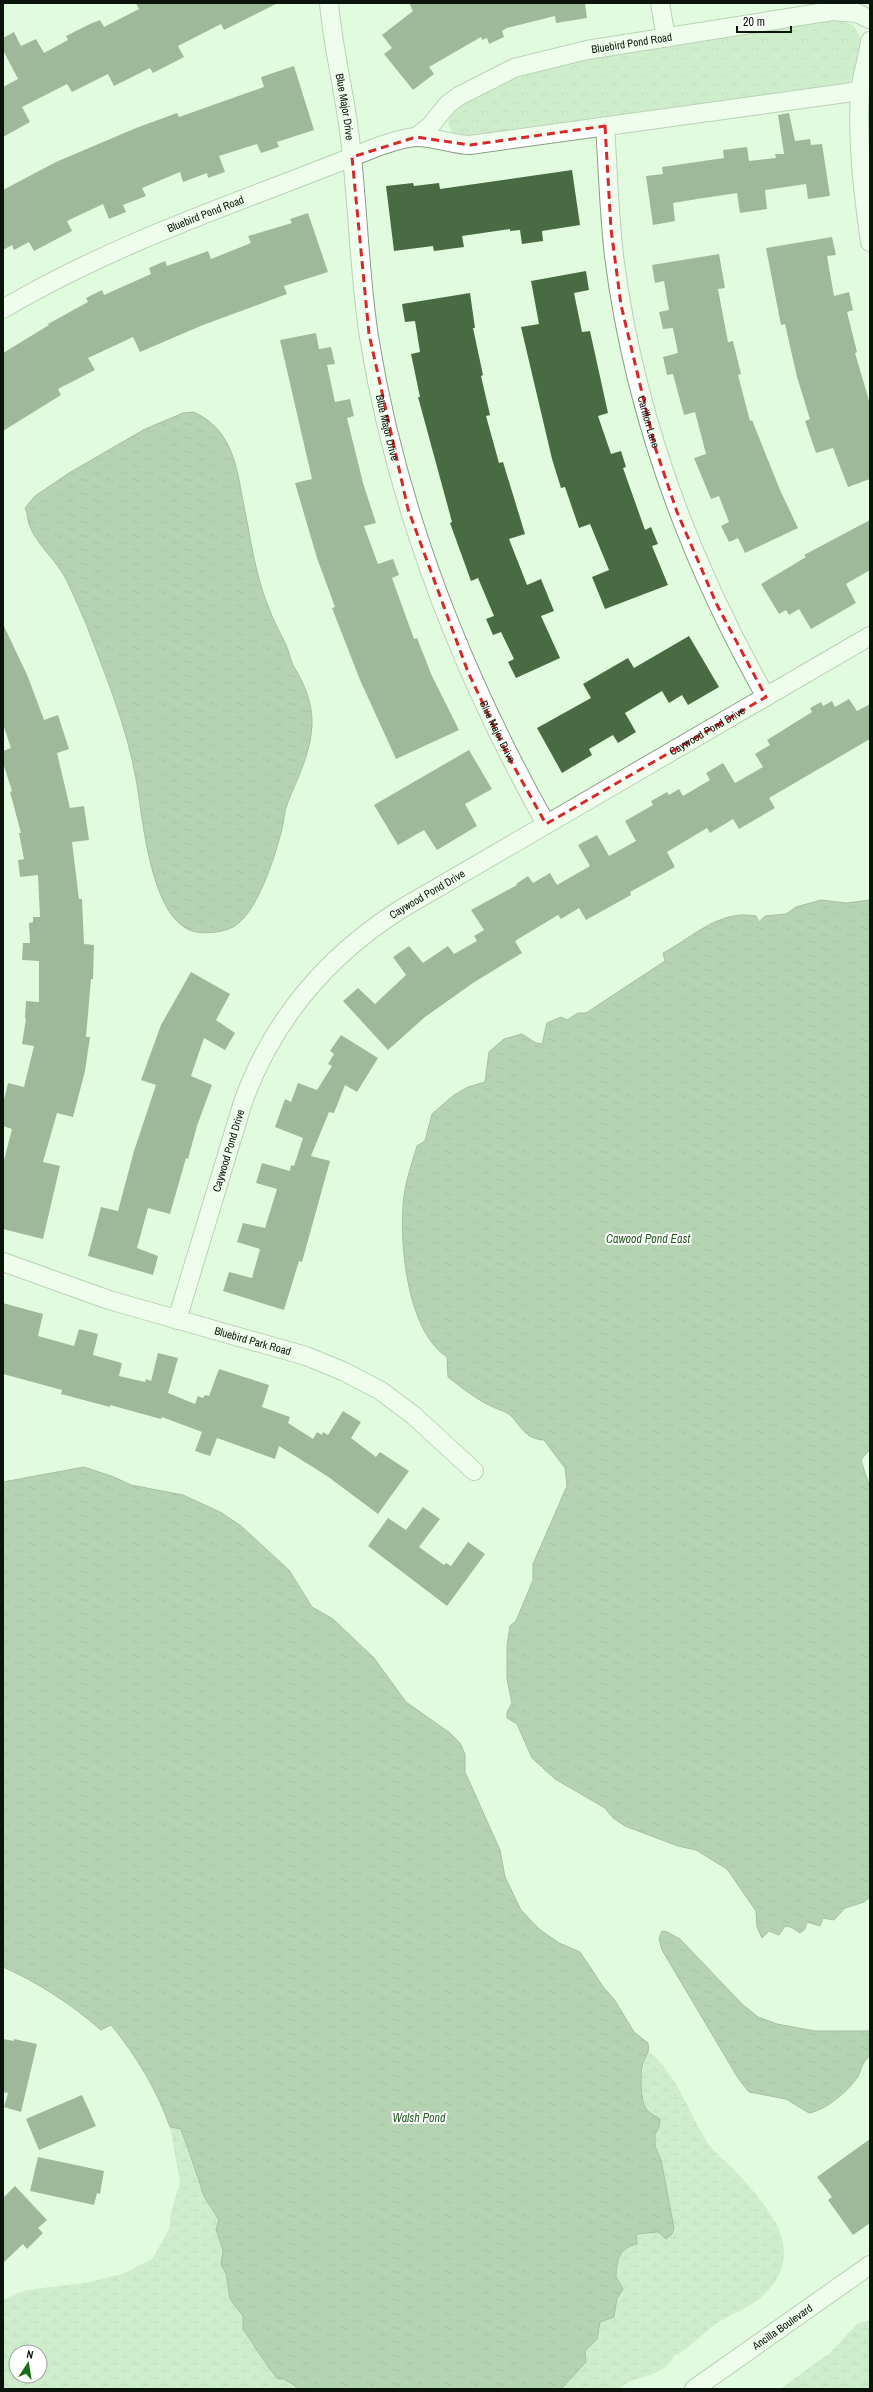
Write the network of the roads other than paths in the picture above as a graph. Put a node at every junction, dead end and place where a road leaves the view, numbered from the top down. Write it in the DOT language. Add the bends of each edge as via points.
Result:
graph roads {
  1 [pos="329,3"];
  2 [pos="660,3"];
  3 [pos="870,20"];
  4 [pos="666,38"];
  5 [pos="870,41"];
  6 [pos="870,44"];
  7 [pos="860,91"];
  8 [pos="605,126"];
  9 [pos="416,137"];
  10 [pos="352,157"];
  11 [pos="870,242"];
  12 [pos="3,309"];
  13 [pos="870,636"];
  14 [pos="766,697"];
  15 [pos="546,824"];
  16 [pos="3,1262"];
  17 [pos="177,1320"];
  18 [pos="474,1471"];
  19 [pos="870,2265"];
  20 [pos="694,2389"];
  1 -- 10 [label="street, Blue Major Drive"];
  2 -- 4 [label="street"];
  3 -- 4 [label="street, Bluebird Pond Road" via="857,12 832,11"];
  4 -- 9 [label="street, Bluebird Pond Road" via="560,55 514,68 448,104 431,125"];
  5 -- 6 [label="street"];
  6 -- 7 [label="street"];
  7 -- 8 [label="street, Bluebird Pond Road"];
  7 -- 11 [label="street" via="861,180"];
  8 -- 9 [label="street, Bluebird Pond Road" via="470,145"];
  8 -- 14 [label="street, Carillon Lane" via="611,229 621,305 652,440 669,491 711,592"];
  9 -- 10 [label="street, Bluebird Pond Road" via="390,143"];
  10 -- 12 [label="street, Bluebird Pond Road" via="199,214 135,241 44,285"];
  10 -- 15 [label="street, Blue Major Drive" via="358,242 369,334 392,448 408,509 468,672 508,756"];
  13 -- 14 [label="street, Caywood Pond Drive"];
  14 -- 15 [label="street, Caywood Pond Drive"];
  15 -- 17 [label="street, Caywood Pond Drive" via="374,927 340,954 302,994 271,1039 250,1084"];
  16 -- 17 [label="street, Bluebird Park Road" via="109,1300"];
  17 -- 18 [label="street, Bluebird Park Road" via="306,1356 350,1374 381,1391 414,1415"];
  19 -- 20 [label="street, Ancilla Boulevard"];
}
